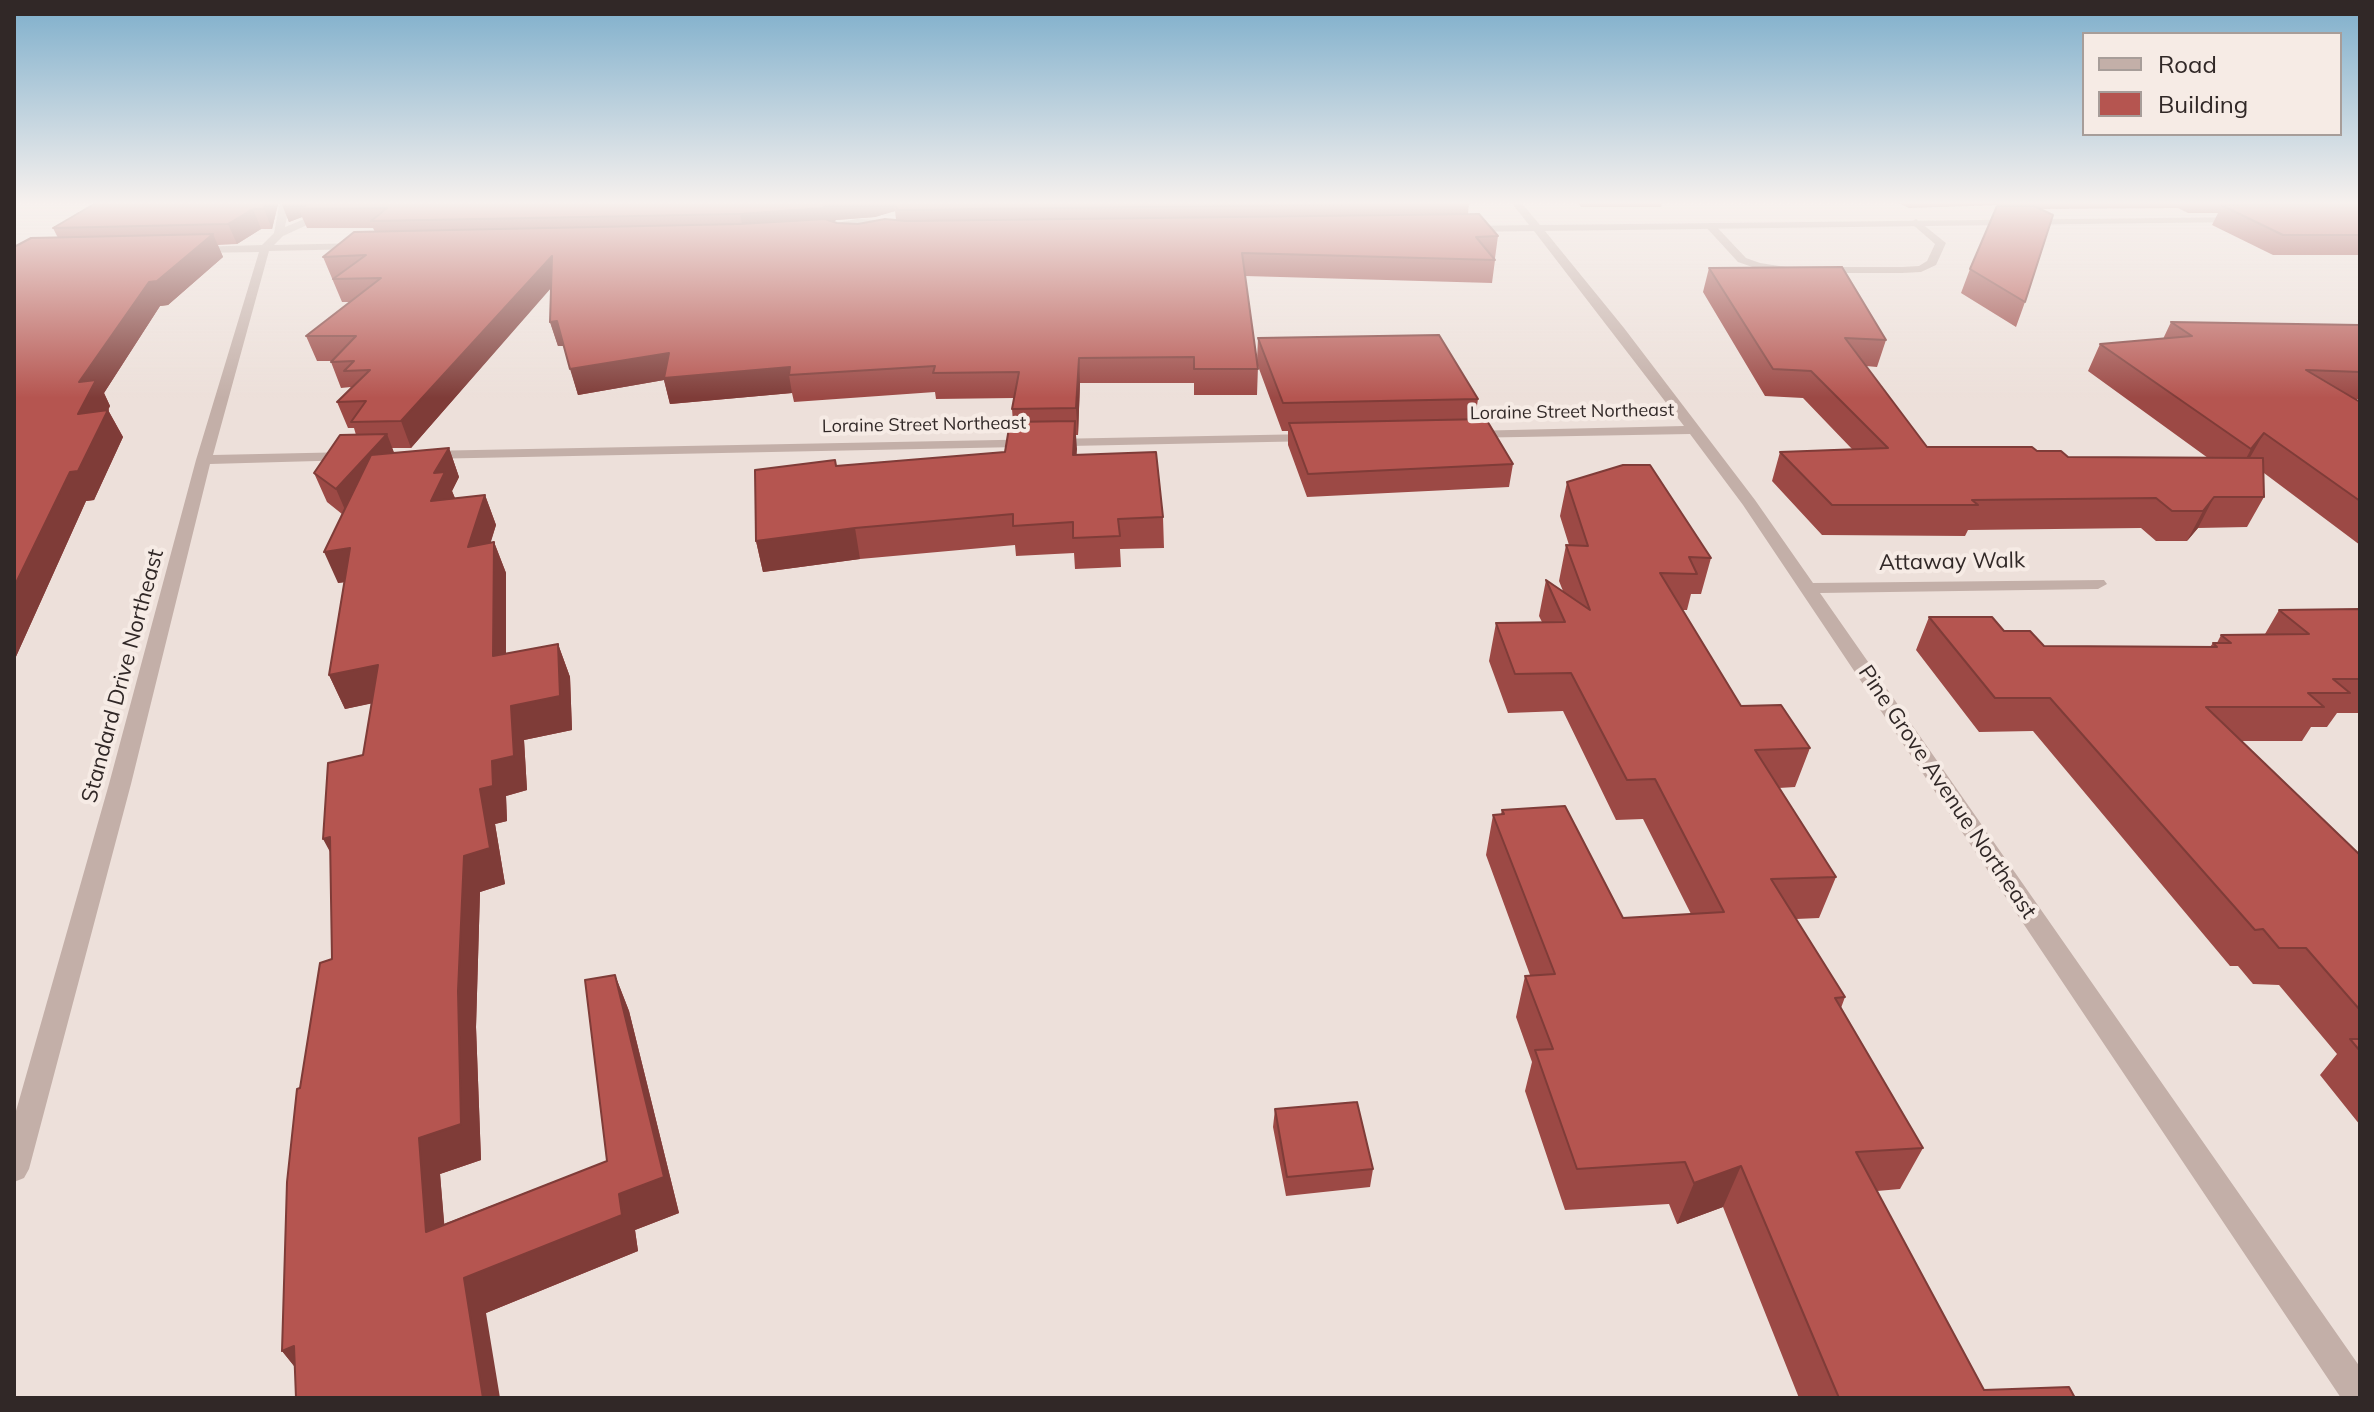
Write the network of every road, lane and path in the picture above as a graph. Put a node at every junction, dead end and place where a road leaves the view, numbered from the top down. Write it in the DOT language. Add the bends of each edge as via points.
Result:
graph roads {
  1 [pos="264,267"];
  2 [pos="1568,267"];
  3 [pos="1764,267"];
  4 [pos="1925,267"];
  5 [pos="1692,430"];
  6 [pos="1455,435"];
  7 [pos="1328,437"];
  8 [pos="407,455"];
  9 [pos="376,456"];
  10 [pos="204,460"];
  11 [pos="2098,584"];
  12 [pos="1807,588"];
  13 [pos="14,1169"];
  14 [pos="2360,1396"];
  1 -- 10 [label="street, Standard Drive Northeast"];
  2 -- 5 [label="street, Pine Grove Avenue Northeast"];
  3 -- 4 [label="street"];
  5 -- 6 [label="street, Loraine Street Northeast"];
  5 -- 12 [label="street, Pine Grove Avenue Northeast"];
  7 -- 8 [label="street, Loraine Street Northeast"];
  9 -- 10 [label="street"];
  10 -- 13 [label="street, Standard Drive Northeast"];
  11 -- 12 [label="street, Attaway Walk"];
  12 -- 14 [label="street, Pine Grove Avenue Northeast"];
}
